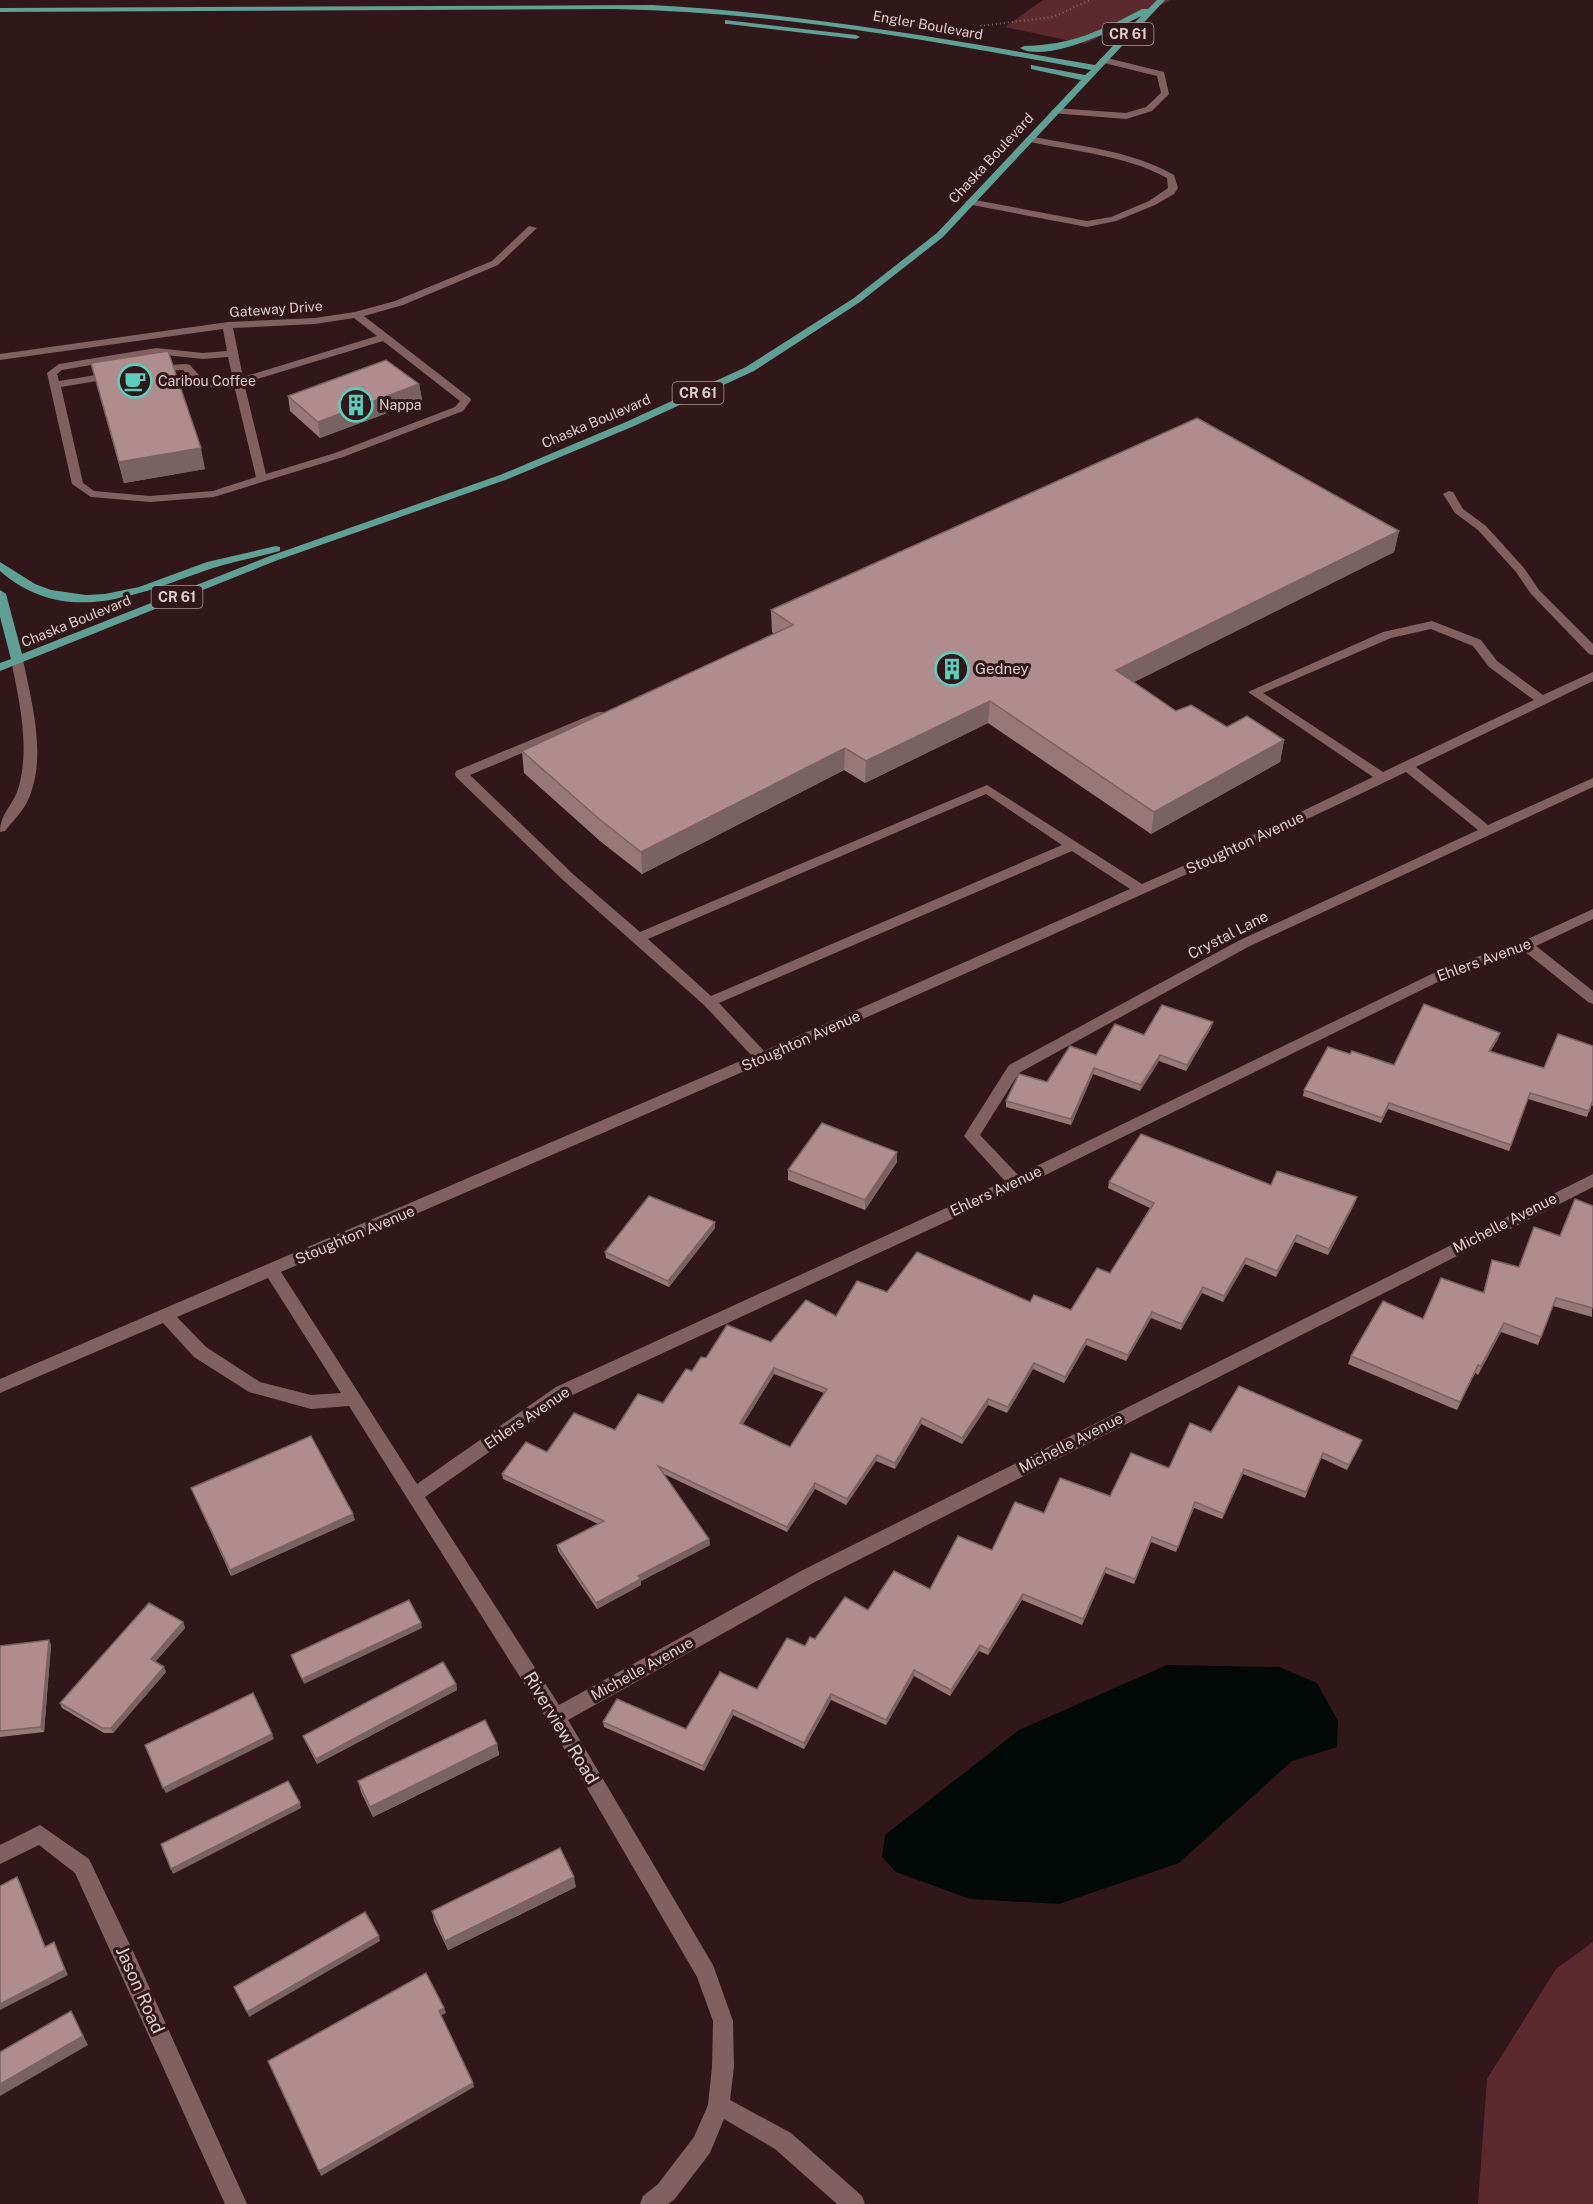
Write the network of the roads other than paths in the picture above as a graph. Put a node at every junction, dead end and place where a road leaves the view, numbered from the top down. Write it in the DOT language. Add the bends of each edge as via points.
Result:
graph roads {
  1 [pos="1160,2"];
  2 [pos="561,8"];
  3 [pos="0,10"];
  4 [pos="657,17"];
  5 [pos="708,21"];
  6 [pos="936,39"];
  7 [pos="1103,60"];
  8 [pos="1017,64"];
  9 [pos="1028,66"];
  10 [pos="1095,68"];
  11 [pos="1086,78"];
  12 [pos="1055,111"];
  13 [pos="1029,139"];
  14 [pos="970,202"];
  15 [pos="532,228"];
  16 [pos="356,315"];
  17 [pos="228,325"];
  18 [pos="385,337"];
  19 [pos="232,354"];
  20 [pos="0,357"];
  21 [pos="136,372"];
  22 [pos="124,374"];
  23 [pos="238,382"];
  24 [pos="56,385"];
  25 [pos="262,480"];
  26 [pos="1449,494"];
  27 [pos="337,536"];
  28 [pos="0,565"];
  29 [pos="0,594"];
  30 [pos="1593,651"];
  31 [pos="17,660"];
  32 [pos="0,667"];
  33 [pos="1593,676"];
  34 [pos="1543,700"];
  35 [pos="614,710"];
  36 [pos="1408,767"];
  37 [pos="1383,778"];
  38 [pos="1593,782"];
  39 [pos="0,828"];
  40 [pos="1487,831"];
  41 [pos="1071,846"];
  42 [pos="1141,890"];
  43 [pos="1593,914"];
  44 [pos="638,938"];
  45 [pos="1526,945"];
  46 [pos="1593,999"];
  47 [pos="709,1002"];
  48 [pos="762,1058"];
  49 [pos="1593,1180"];
  50 [pos="1016,1183"];
  51 [pos="272,1271"];
  52 [pos="166,1316"];
  53 [pos="0,1386"];
  54 [pos="352,1399"];
  55 [pos="414,1495"];
  56 [pos="556,1717"];
  57 [pos="0,1855"];
  58 [pos="719,2105"];
  59 [pos="236,2204"];
  60 [pos="651,2204"];
  61 [pos="854,2204"];
  1 -- 6 [label="main road" via="1093,39 1071,45 1019,48"];
  1 -- 7 [label="main road, Chaska Boulevard / CR 61"];
  2 -- 3 [label="main road, Engler Boulevard"];
  2 -- 4 [label="main road"];
  2 -- 6 [label="main road, Engler Boulevard" via="596,5 752,14"];
  5 -- 8 [label="main road" via="869,39"];
  6 -- 10 [label="main road, Engler Boulevard"];
  7 -- 10 [label="main road, Chaska Boulevard / CR 61"];
  7 -- 12 [label="street" via="1161,74 1165,94 1149,109 1126,116"];
  9 -- 11 [label="main road"];
  10 -- 11 [label="main road, Chaska Boulevard / CR 61"];
  11 -- 12 [label="main road, Chaska Boulevard / CR 61"];
  12 -- 13 [label="main road, Chaska Boulevard / CR 61"];
  13 -- 14 [label="main road, Chaska Boulevard / CR 61"];
  13 -- 14 [label="street" via="1160,169 1171,177 1172,192 1113,219 1087,224"];
  14 -- 27 [label="main road, Chaska Boulevard / CR 61" via="940,235 867,293 750,369 504,477"];
  15 -- 16 [label="street, Gateway Drive" via="495,263 399,303"];
  16 -- 17 [label="street, Gateway Drive"];
  16 -- 18 [label="street"];
  17 -- 19 [label="street"];
  17 -- 20 [label="street, Gateway Drive"];
  18 -- 23 [label="street"];
  18 -- 25 [label="street" via="466,400 459,409"];
  19 -- 23 [label="street"];
  19 -- 24 [label="street" via="203,356 156,351 59,367 52,373"];
  21 -- 23 [label="street" via="186,368 202,385"];
  22 -- 24 [label="street"];
  23 -- 25 [label="street"];
  24 -- 25 [label="street" via="78,484 91,494 150,499 214,494"];
  26 -- 30 [label="street" via="1459,511 1482,528 1520,570 1534,592"];
  27 -- 28 [label="main road" via="221,562 141,590 100,597 45,594 12,577"];
  27 -- 31 [label="main road, Chaska Boulevard / CR 61"];
  29 -- 31 [label="main road"];
  31 -- 32 [label="main road, Chaska Boulevard / CR 61"];
  31 -- 39 [label="street" via="29,739 28,774 19,803"];
  33 -- 34 [label="street, Stoughton Avenue"];
  34 -- 36 [label="street, Stoughton Avenue"];
  34 -- 37 [label="street" via="1493,664 1477,643 1432,625 1387,634 1254,692"];
  35 -- 44 [label="street" via="461,774"];
  36 -- 37 [label="street, Stoughton Avenue"];
  36 -- 40 [label="street"];
  37 -- 42 [label="street, Stoughton Avenue"];
  38 -- 40 [label="street, Crystal Lane"];
  40 -- 50 [label="street, Crystal Lane" via="1243,944 1014,1069 972,1136"];
  41 -- 42 [label="street"];
  41 -- 44 [label="street" via="987,789"];
  41 -- 47 [label="street"];
  42 -- 48 [label="street, Stoughton Avenue"];
  43 -- 45 [label="street, Ehlers Avenue"];
  44 -- 47 [label="street"];
  45 -- 46 [label="street"];
  45 -- 50 [label="street, Ehlers Avenue" via="1449,971"];
  47 -- 48 [label="street"];
  48 -- 51 [label="street, Stoughton Avenue"];
  49 -- 56 [label="street, Michelle Avenue" via="807,1577"];
  50 -- 55 [label="street, Ehlers Avenue" via="562,1392"];
  51 -- 52 [label="street, Stoughton Avenue"];
  51 -- 54 [label="street, Riverview Road"];
  52 -- 53 [label="street, Stoughton Avenue"];
  52 -- 54 [label="street" via="200,1352 255,1387 311,1402"];
  54 -- 55 [label="street, Riverview Road"];
  55 -- 56 [label="street, Riverview Road"];
  56 -- 58 [label="street, Riverview Road" via="706,1972 723,2021"];
  57 -- 59 [label="street, Jason Road" via="40,1834 82,1866"];
  58 -- 60 [label="street, Riverview Road" via="702,2145 666,2192"];
  58 -- 61 [label="street" via="783,2141"];
}
